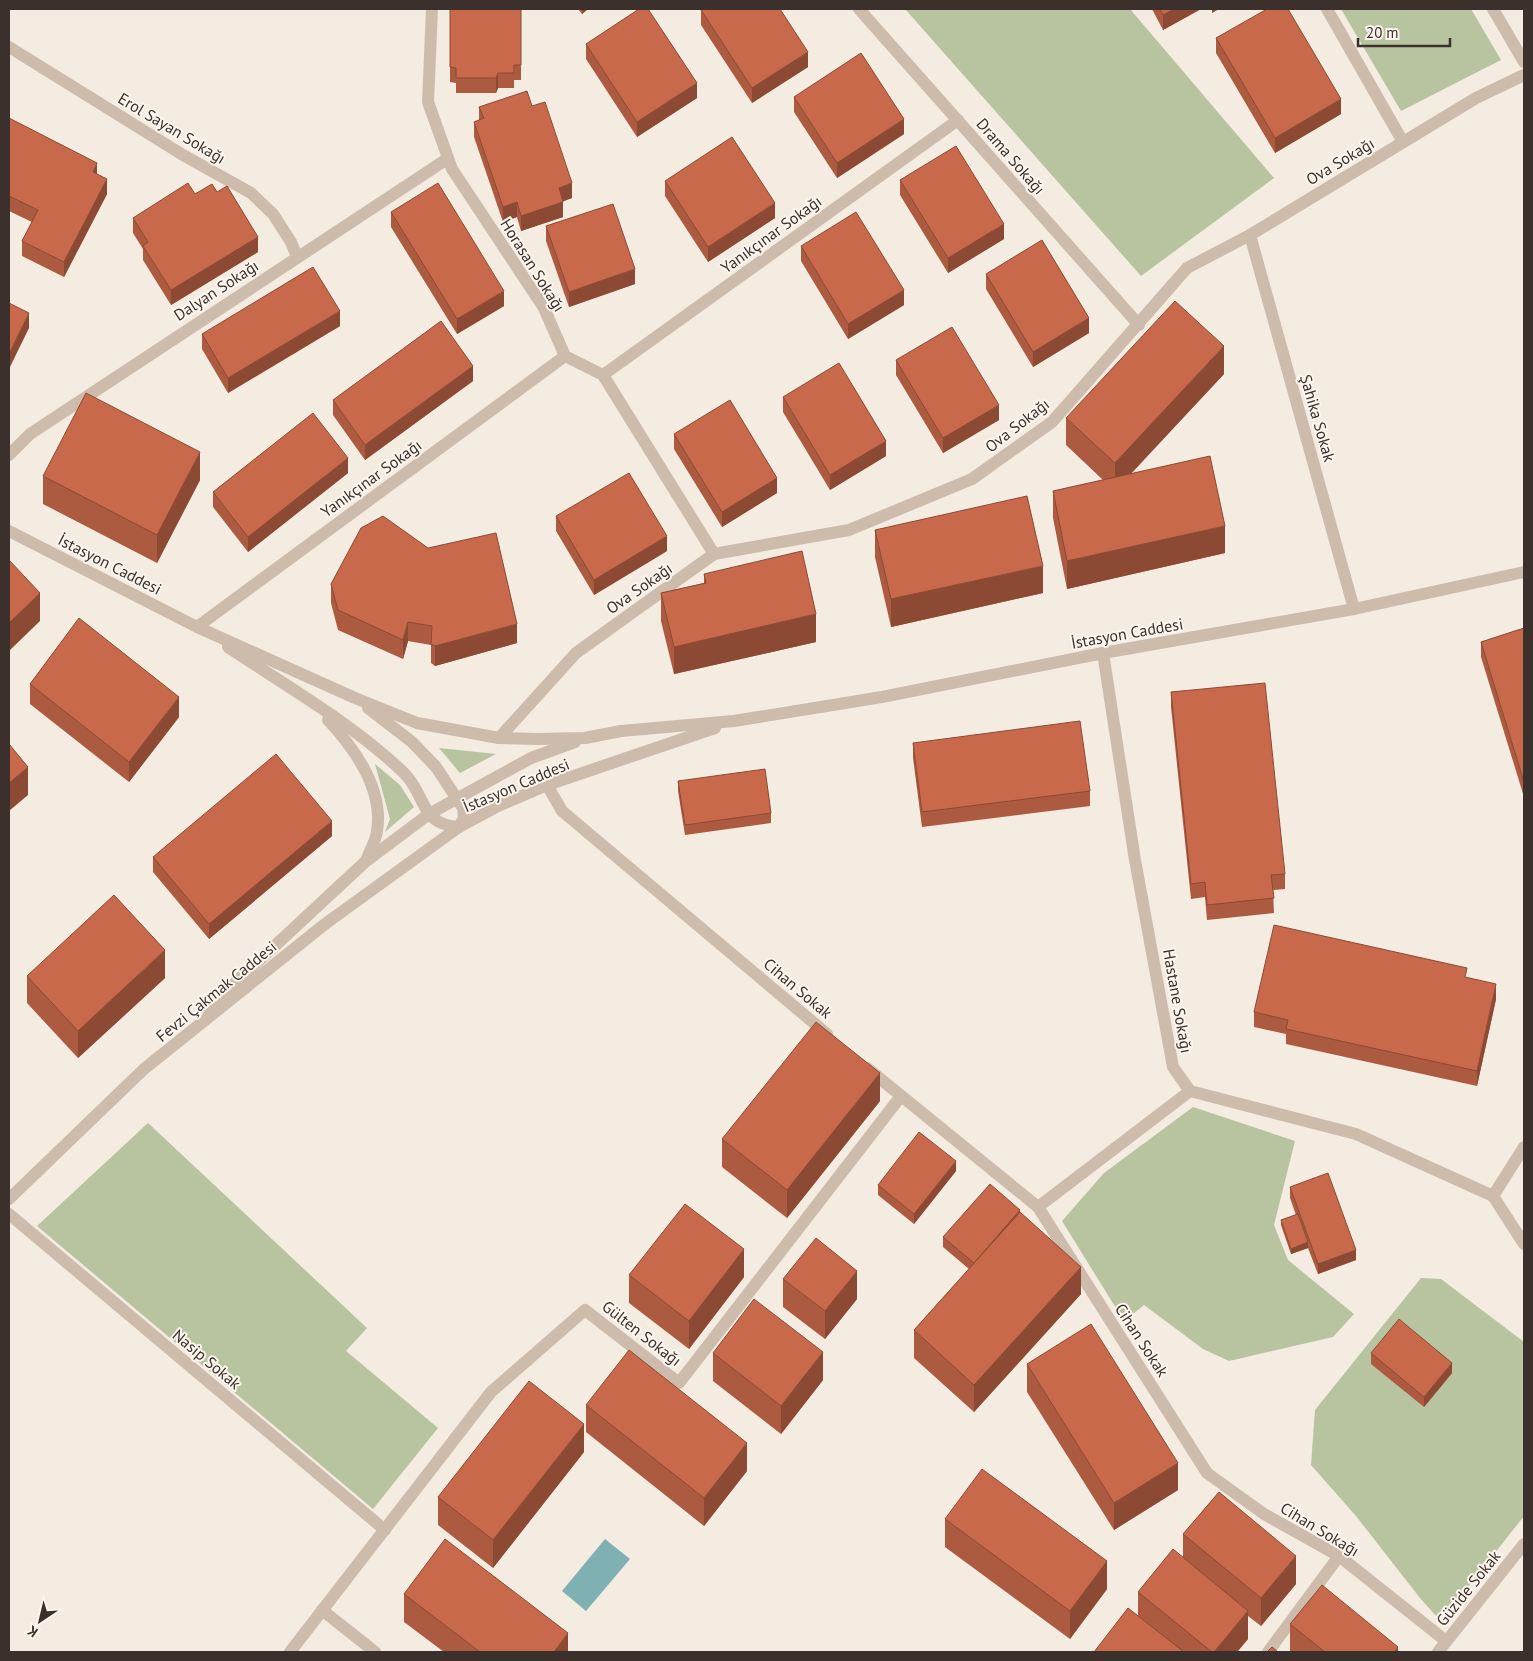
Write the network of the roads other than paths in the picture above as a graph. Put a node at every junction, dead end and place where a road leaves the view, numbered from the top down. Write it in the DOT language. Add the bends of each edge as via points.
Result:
graph roads {
  1 [pos="432,9"];
  2 [pos="1327,9"];
  3 [pos="1493,9"];
  4 [pos="861,10"];
  5 [pos="9,47"];
  6 [pos="1524,62"];
  7 [pos="1524,75"];
  8 [pos="958,120"];
  9 [pos="1403,142"];
  10 [pos="447,159"];
  11 [pos="1250,235"];
  12 [pos="297,256"];
  13 [pos="1138,325"];
  14 [pos="565,356"];
  15 [pos="603,375"];
  16 [pos="9,455"];
  17 [pos="9,531"];
  18 [pos="714,554"];
  19 [pos="1524,572"];
  20 [pos="1354,610"];
  21 [pos="197,626"];
  22 [pos="1103,653"];
  23 [pos="355,698"];
  24 [pos="312,704"];
  25 [pos="734,721"];
  26 [pos="499,738"];
  27 [pos="585,738"];
  28 [pos="547,785"];
  29 [pos="458,799"];
  30 [pos="429,814"];
  31 [pos="459,827"];
  32 [pos="365,862"];
  33 [pos="835,1040"];
  34 [pos="857,1059"];
  35 [pos="144,1069"];
  36 [pos="1190,1091"];
  37 [pos="901,1096"];
  38 [pos="1524,1147"];
  39 [pos="1494,1196"];
  40 [pos="9,1199"];
  41 [pos="1038,1207"];
  42 [pos="9,1214"];
  43 [pos="1524,1244"];
  44 [pos="1223,1485"];
  45 [pos="384,1530"];
  46 [pos="1524,1544"];
  47 [pos="1339,1556"];
  48 [pos="322,1610"];
  49 [pos="1446,1641"];
  50 [pos="290,1652"];
  51 [pos="375,1652"];
  52 [pos="1268,1652"];
  53 [pos="1438,1652"];
  1 -- 10 [label="street, Horasan Sokağı" via="428,102"];
  2 -- 9 [label="street"];
  3 -- 6 [label="street"];
  4 -- 8 [label="street, Drama Sokağı"];
  5 -- 12 [label="street, Erol Sayan Sokağı" via="251,194 273,214"];
  7 -- 9 [label="street, Ova Sokağı" via="1476,98"];
  8 -- 13 [label="street, Drama Sokağı"];
  8 -- 15 [label="street, Yanıkçınar Sokağı"];
  9 -- 11 [label="street, Ova Sokağı"];
  10 -- 12 [label="street, Dalyan Sokağı"];
  10 -- 14 [label="street, Horasan Sokağı" via="544,308"];
  11 -- 13 [label="street, Ova Sokağı" via="1188,268"];
  11 -- 20 [label="street, Şahika Sokak"];
  12 -- 16 [label="street, Dalyan Sokağı" via="30,434"];
  13 -- 18 [label="street, Ova Sokağı" via="1052,422 972,479 849,530"];
  14 -- 15 [label="street"];
  14 -- 21 [label="street, Yanıkçınar Sokağı"];
  15 -- 18 [label="street"];
  17 -- 21 [label="street, İstasyon Caddesi"];
  18 -- 26 [label="street, Ova Sokağı" via="576,653"];
  19 -- 20 [label="street, İstasyon Caddesi"];
  20 -- 22 [label="street, İstasyon Caddesi"];
  21 -- 23 [label="street, İstasyon Caddesi"];
  21 -- 24 [label="street, İstasyon Caddesi"];
  22 -- 25 [label="street, İstasyon Caddesi" via="882,697"];
  22 -- 36 [label="street, Hastane Sokağı" via="1135,860 1173,1068"];
  23 -- 26 [label="street, İstasyon Caddesi" via="417,723"];
  23 -- 29 [label="street" via="412,742"];
  24 -- 30 [label="street, İstasyon Caddesi" via="405,773"];
  24 -- 32 [label="street" via="347,741 365,769 373,791 377,806 377,832"];
  25 -- 27 [label="street, İstasyon Caddesi" via="621,731"];
  25 -- 28 [label="street, İstasyon Caddesi"];
  26 -- 27 [label="street, İstasyon Caddesi"];
  27 -- 29 [label="street" via="531,758"];
  28 -- 31 [label="street, İstasyon Caddesi"];
  28 -- 33 [label="street, Cihan Sokak" via="562,811"];
  29 -- 30 [label="street"];
  29 -- 31 [label="street" via="464,813"];
  30 -- 31 [label="street, İstasyon Caddesi" via="444,826"];
  30 -- 32 [label="street"];
  31 -- 35 [label="street, Fevzi Çakmak Caddesi" via="325,924"];
  32 -- 35 [label="street"];
  34 -- 37 [label="street, Cihan Sokak"];
  35 -- 40 [label="street, Fevzi Çakmak Caddesi"];
  36 -- 39 [label="street" via="1356,1134"];
  36 -- 41 [label="street"];
  37 -- 41 [label="street, Cihan Sokak"];
  37 -- 45 [label="street, Gülten Sokağı" via="679,1383 585,1310 491,1392"];
  38 -- 39 [label="street"];
  39 -- 43 [label="street"];
  41 -- 44 [label="street, Cihan Sokak" via="1207,1473"];
  42 -- 45 [label="street, Nasip Sokak"];
  44 -- 47 [label="street, Cihan Sokağı" via="1264,1514"];
  45 -- 48 [label="street, Gülten Sokağı"];
  46 -- 49 [label="street, Güzide Sokak"];
  47 -- 49 [label="street, Cihan Sokağı"];
  47 -- 52 [label="street"];
  48 -- 50 [label="street, Gülten Sokağı"];
  48 -- 51 [label="street"];
  49 -- 53 [label="street, Güzide Sokak"];
}
